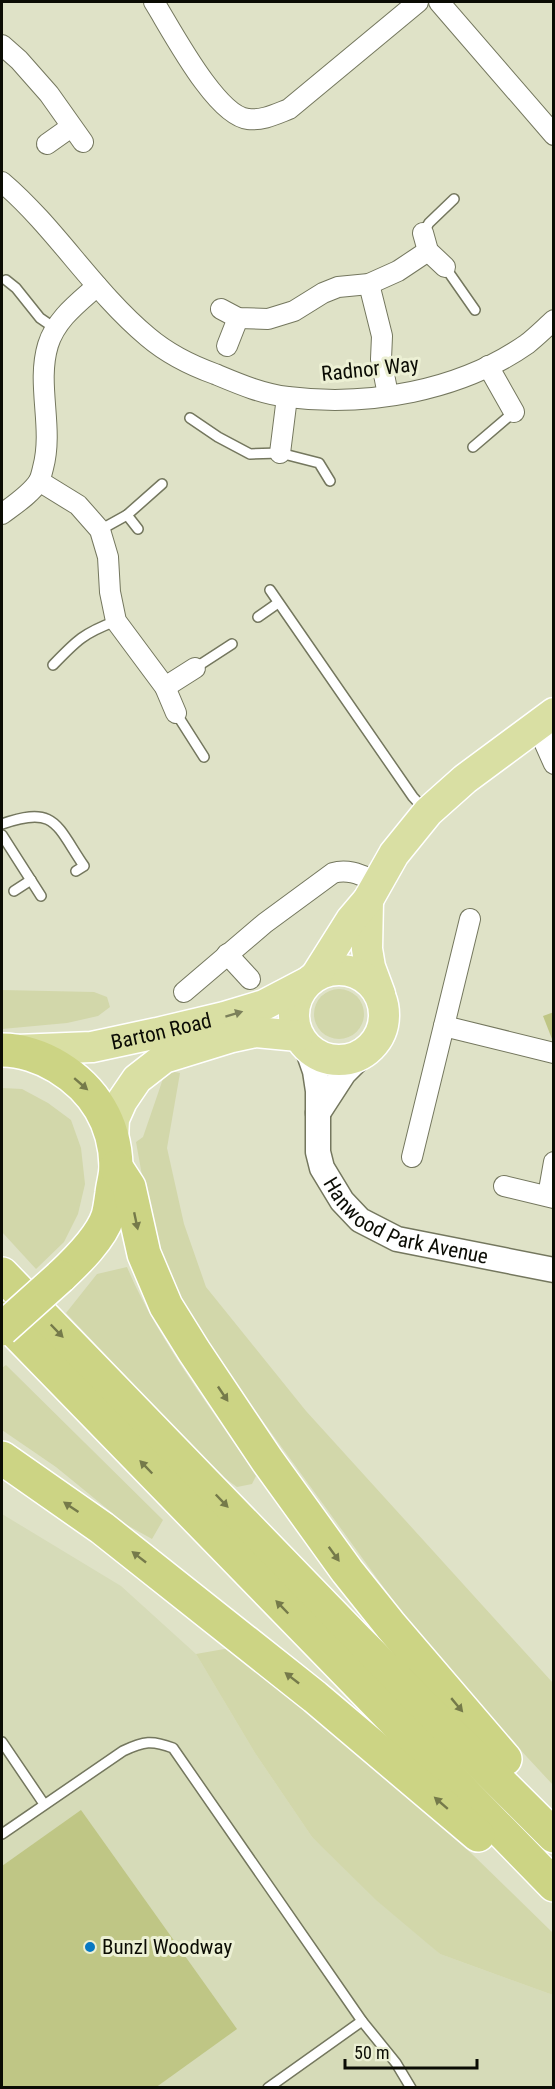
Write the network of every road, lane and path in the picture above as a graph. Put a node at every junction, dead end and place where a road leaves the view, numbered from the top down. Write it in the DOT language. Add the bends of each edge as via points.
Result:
graph roads {
  1 [pos="154,2"];
  2 [pos="418,2"];
  3 [pos="439,2"];
  4 [pos="2,45"];
  5 [pos="554,135"];
  6 [pos="47,144"];
  7 [pos="2,182"];
  8 [pos="454,199"];
  9 [pos="425,242"];
  10 [pos="445,267"];
  11 [pos="6,280"];
  12 [pos="369,284"];
  13 [pos="97,286"];
  14 [pos="475,310"];
  15 [pos="554,320"];
  16 [pos="56,328"];
  17 [pos="227,346"];
  18 [pos="488,366"];
  19 [pos="388,395"];
  20 [pos="287,397"];
  21 [pos="514,412"];
  22 [pos="190,418"];
  23 [pos="473,447"];
  24 [pos="280,453"];
  25 [pos="39,480"];
  26 [pos="330,481"];
  27 [pos="162,484"];
  28 [pos="2,514"];
  29 [pos="127,515"];
  30 [pos="138,529"];
  31 [pos="100,530"];
  32 [pos="270,590"];
  33 [pos="278,603"];
  34 [pos="258,617"];
  35 [pos="116,621"];
  36 [pos="232,644"];
  37 [pos="53,664"];
  38 [pos="195,668"];
  39 [pos="165,687"];
  40 [pos="176,713"];
  41 [pos="545,720"];
  42 [pos="204,757"];
  43 [pos="554,764"];
  44 [pos="428,812"];
  45 [pos="2,824"];
  46 [pos="2,835"];
  47 [pos="76,871"];
  48 [pos="31,880"];
  49 [pos="14,891"];
  50 [pos="373,891"];
  51 [pos="41,896"];
  52 [pos="470,919"];
  53 [pos="227,954"];
  54 [pos="312,978"];
  55 [pos="250,979"];
  56 [pos="184,992"];
  57 [pos="382,998"];
  58 [pos="444,1026"];
  59 [pos="303,1042"];
  60 [pos="6,1050"];
  61 [pos="554,1053"];
  62 [pos="363,1054"];
  63 [pos="317,1115"];
  64 [pos="114,1153"];
  65 [pos="412,1157"];
  66 [pos="554,1162"];
  67 [pos="504,1186"];
  68 [pos="551,1197"];
  69 [pos="554,1270"];
  70 [pos="2,1274"];
  71 [pos="2,1318"];
  72 [pos="2,1329"];
  73 [pos="2,1458"];
  74 [pos="2,1742"];
  75 [pos="44,1804"];
  76 [pos="554,1812"];
  77 [pos="2,1834"];
  78 [pos="554,1836"];
  79 [pos="554,1884"];
  80 [pos="554,1891"];
  81 [pos="362,2021"];
  82 [pos="268,2088"];
  83 [pos="411,2088"];
  1 -- 2 [label="street" via="212,93 227,110 247,120 289,109"];
  3 -- 5 [label="street"];
  4 -- 6 [label="street" via="49,94 77,134"];
  7 -- 13 [label="street, Radnor Way"];
  8 -- 9 [label="lane" via="429,223"];
  9 -- 10 [label="street"];
  9 -- 12 [label="street" via="398,271"];
  10 -- 14 [label="lane"];
  11 -- 16 [label="lane" via="40,318"];
  12 -- 17 [label="street" via="338,287 294,311 268,319 230,313"];
  12 -- 19 [label="street" via="382,336 381,359"];
  13 -- 16 [label="street"];
  13 -- 20 [label="street, Radnor Way" via="149,338 186,363 248,388"];
  15 -- 18 [label="street, Radnor Way" via="527,344"];
  16 -- 25 [label="street" via="48,346 44,379 47,453"];
  18 -- 19 [label="street, Radnor Way" via="442,385"];
  18 -- 21 [label="street"];
  19 -- 20 [label="street, Radnor Way" via="343,400"];
  20 -- 24 [label="street"];
  21 -- 23 [label="lane"];
  22 -- 24 [label="lane" via="250,454"];
  24 -- 26 [label="lane" via="319,463"];
  25 -- 28 [label="street"];
  25 -- 31 [label="street" via="78,505"];
  27 -- 29 [label="lane"];
  29 -- 30 [label="lane"];
  29 -- 31 [label="lane"];
  31 -- 35 [label="street" via="108,557"];
  32 -- 33 [label="lane"];
  33 -- 34 [label="lane"];
  33 -- 44 [label="lane" via="413,797"];
  35 -- 37 [label="lane" via="78,638"];
  35 -- 39 [label="street"];
  36 -- 38 [label="lane"];
  38 -- 39 [label="street"];
  39 -- 40 [label="street"];
  40 -- 42 [label="lane"];
  41 -- 43 [label="street"];
  41 -- 44 [label="main road" via="465,779"];
  44 -- 50 [label="main road" via="394,854"];
  45 -- 47 [label="lane" via="30,816 53,821 84,866"];
  46 -- 48 [label="lane"];
  48 -- 49 [label="lane"];
  48 -- 51 [label="lane"];
  50 -- 53 [label="street, Barton Road" via="352,872 333,873"];
  50 -- 54 [label="main road"];
  50 -- 57 [label="main road" via="367,950"];
  52 -- 58 [label="street"];
  53 -- 55 [label="street"];
  53 -- 56 [label="street, Barton Road"];
  54 -- 57 [label="main road" via="331,969 345,969 361,974"];
  54 -- 59 [label="main road" via="298,994 294,1008 294,1022"];
  60 -- 54 [label="main road, Barton Road, one-way" via="92,1047 157,1033 264,1005"];
  57 -- 62 [label="main road" via="383,1029"];
  58 -- 61 [label="street"];
  58 -- 65 [label="street"];
  59 -- 62 [label="main road" via="319,1056 333,1060"];
  59 -- 63 [label="street, Hanwood Park Avenue" via="315,1071"];
  59 -- 64 [label="main road, Barton Road" via="256,1032 164,1058 137,1079 122,1101 114,1119"];
  60 -- 64 [label="highway, one-way" via="45,1059 88,1089 103,1112"];
  62 -- 63 [label="street" via="344,1073"];
  63 -- 69 [label="street, Hanwood Park Avenue" via="322,1168 342,1201 360,1220 398,1239"];
  64 -- 72 [label="highway, bridge" via="108,1217 86,1252"];
  64 -- 76 [label="highway, one-way" via="129,1187 144,1254 166,1306 267,1461 391,1626"];
  66 -- 68 [label="street"];
  67 -- 68 [label="street"];
  70 -- 78 [label="highway, one-way" via="357,1640"];
  79 -- 71 [label="highway, one-way"];
  80 -- 73 [label="highway, one-way" via="515,1867 361,1734 102,1528"];
  74 -- 75 [label="lane"];
  75 -- 77 [label="lane"];
  75 -- 81 [label="lane" via="140,1743 157,1742 173,1748"];
  81 -- 82 [label="lane"];
  81 -- 83 [label="lane"];
}
